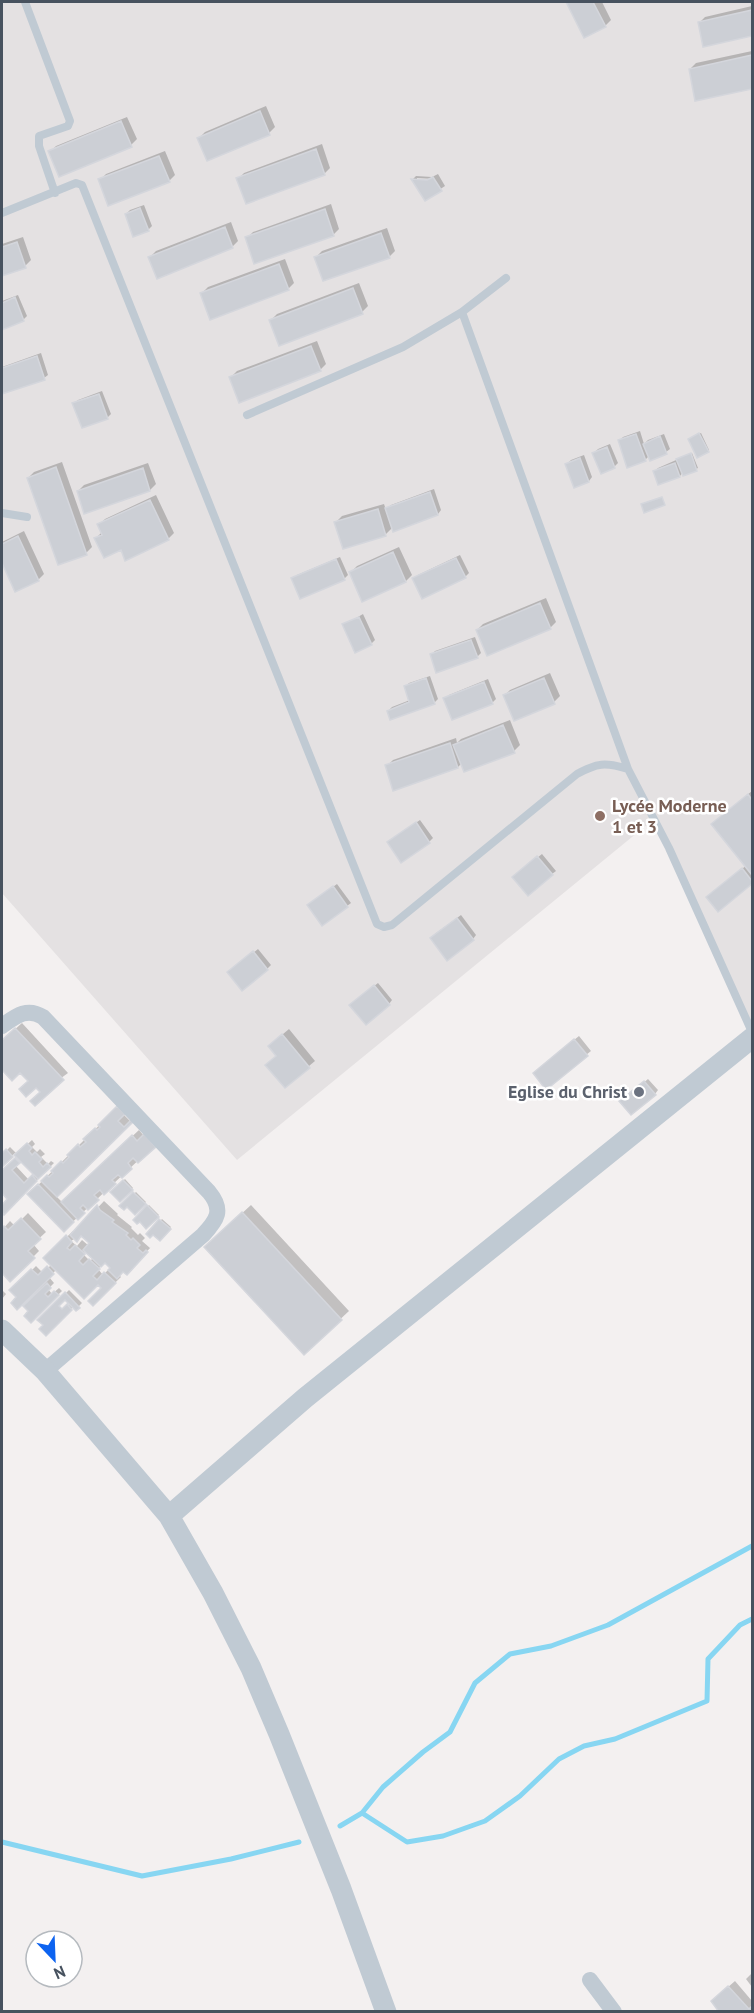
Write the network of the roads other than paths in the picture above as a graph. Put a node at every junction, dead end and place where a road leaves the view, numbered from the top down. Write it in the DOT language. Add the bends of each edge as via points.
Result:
graph roads {
  1 [pos="25,2"];
  2 [pos="55,193"];
  3 [pos="2,213"];
  4 [pos="506,278"];
  5 [pos="462,312"];
  6 [pos="247,415"];
  7 [pos="2,513"];
  8 [pos="27,517"];
  9 [pos="628,769"];
  10 [pos="2,1026"];
  11 [pos="753,1032"];
  12 [pos="753,1038"];
  13 [pos="2,1330"];
  14 [pos="45,1371"];
  15 [pos="169,1516"];
  16 [pos="591,1980"];
  17 [pos="386,2012"];
  18 [pos="614,2012"];
  1 -- 2 [label="lane" via="70,121 68,126 39,136"];
  2 -- 3 [label="lane"];
  2 -- 9 [label="lane" via="76,183 82,185 376,924 392,925 577,774 595,764"];
  4 -- 5 [label="lane"];
  5 -- 6 [label="lane" via="403,347"];
  5 -- 9 [label="lane"];
  7 -- 8 [label="lane"];
  9 -- 11 [label="lane" via="669,848"];
  10 -- 14 [label="street" via="22,1013 43,1017 209,1192 218,1207 207,1230"];
  12 -- 15 [label="street" via="305,1398"];
  13 -- 14 [label="street"];
  14 -- 15 [label="street"];
  15 -- 17 [label="street" via="251,1668"];
  16 -- 18 [label="street"];
}
